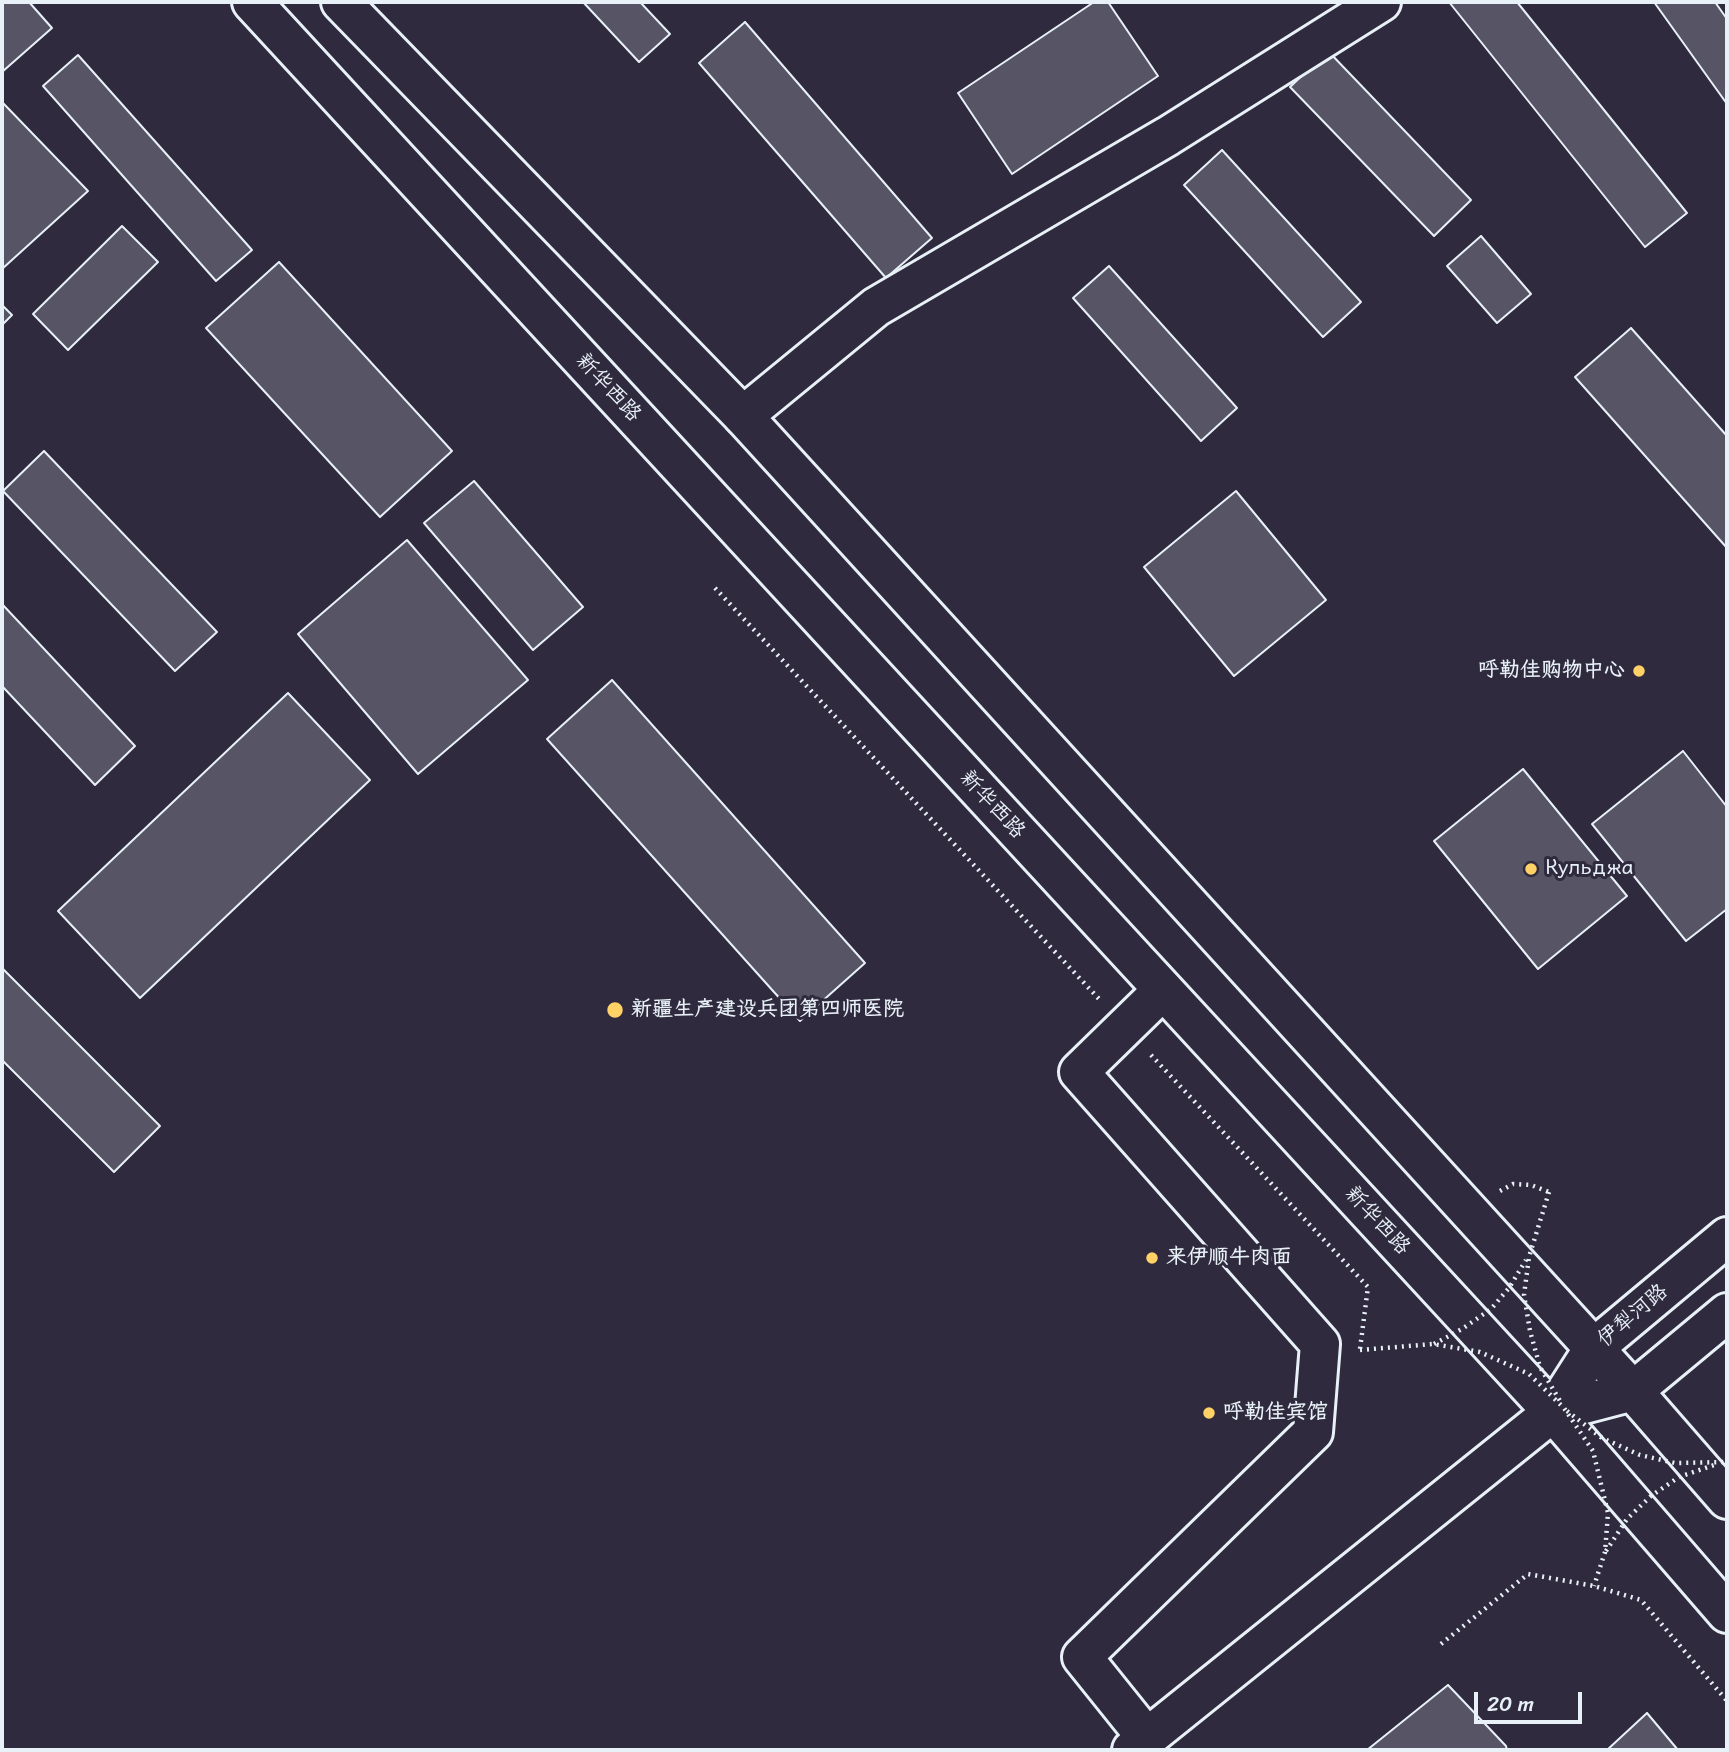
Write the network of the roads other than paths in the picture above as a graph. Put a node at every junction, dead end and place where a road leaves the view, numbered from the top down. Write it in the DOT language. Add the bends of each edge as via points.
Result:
graph roads {
  1 [pos="251,2"];
  2 [pos="341,2"];
  3 [pos="1381,2"];
  4 [pos="743,416"];
  5 [pos="1163,990"];
  6 [pos="1727,1237"];
  7 [pos="1727,1312"];
  8 [pos="1594,1348"];
  9 [pos="1633,1391"];
  10 [pos="1558,1410"];
  11 [pos="1723,1481"];
  12 [pos="1727,1613"];
  13 [pos="1140,1744"];
  1 -- 5 [label="main road, 新华西路"];
  2 -- 4 [label="main road"];
  3 -- 4 [label="main road" via="1168,136 876,307"];
  4 -- 8 [label="main road"];
  5 -- 10 [label="main road, 新华西路"];
  5 -- 13 [label="main road" via="1079,1072 1320,1344 1313,1433 1082,1657"];
  6 -- 8 [label="main road, 伊犁河路"];
  7 -- 9 [label="main road"];
  8 -- 9 [label="main road"];
  8 -- 10 [label="main road, 伊犁河路"];
  9 -- 10 [label="main road"];
  9 -- 11 [label="main road"];
  10 -- 12 [label="main road, 新华西路"];
  10 -- 13 [label="main road"];
}
